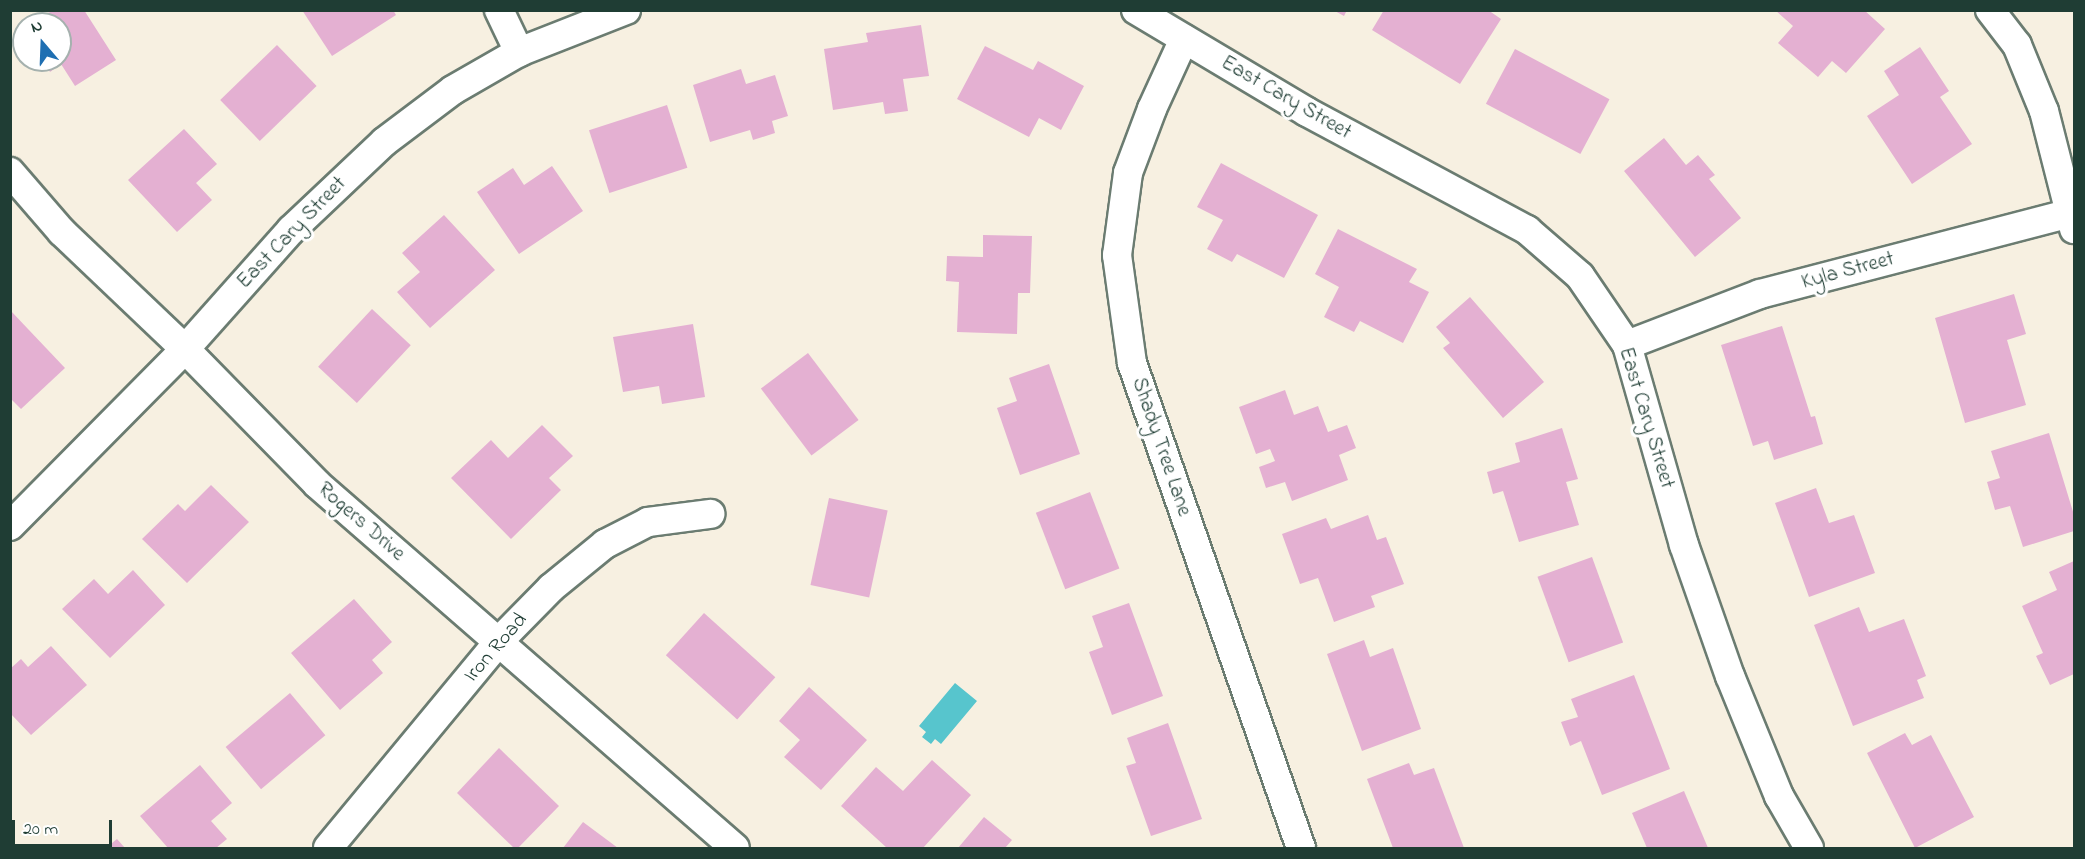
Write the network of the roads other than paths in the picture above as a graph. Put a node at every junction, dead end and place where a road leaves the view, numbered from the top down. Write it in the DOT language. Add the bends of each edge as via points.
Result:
graph roads {
  1 [pos="499,10"];
  2 [pos="626,10"];
  3 [pos="1136,10"];
  4 [pos="1990,10"];
  5 [pos="1184,39"];
  6 [pos="519,52"];
  7 [pos="10,172"];
  8 [pos="2073,218"];
  9 [pos="1627,345"];
  10 [pos="185,349"];
  11 [pos="710,514"];
  12 [pos="10,526"];
  13 [pos="499,641"];
  14 [pos="328,849"];
  15 [pos="735,849"];
  16 [pos="1301,849"];
  17 [pos="1809,849"];
  1 -- 6 [label="street"];
  2 -- 6 [label="street, East Cary Street"];
  3 -- 5 [label="street, East Cary Street"];
  4 -- 8 [label="street" via="2017,45 2039,100"];
  5 -- 9 [label="street, East Cary Street" via="1306,112 1527,230 1580,276"];
  5 -- 16 [label="street, Shady Tree Lane" via="1128,173 1117,255 1132,363"];
  6 -- 10 [label="street, East Cary Street" via="453,90 384,142 291,230"];
  7 -- 10 [label="street, Rogers Drive" via="62,232"];
  8 -- 9 [label="street, Kyla Street" via="1760,294"];
  9 -- 17 [label="street, East Cary Street" via="1684,545 1730,676 1779,796"];
  10 -- 12 [label="street, East Cary Street"];
  10 -- 13 [label="street, Rogers Drive" via="317,484"];
  11 -- 13 [label="street, Iron Road" via="648,522 605,544 551,588"];
  13 -- 14 [label="street, Iron Road"];
  13 -- 15 [label="street, Rogers Drive"];
}
